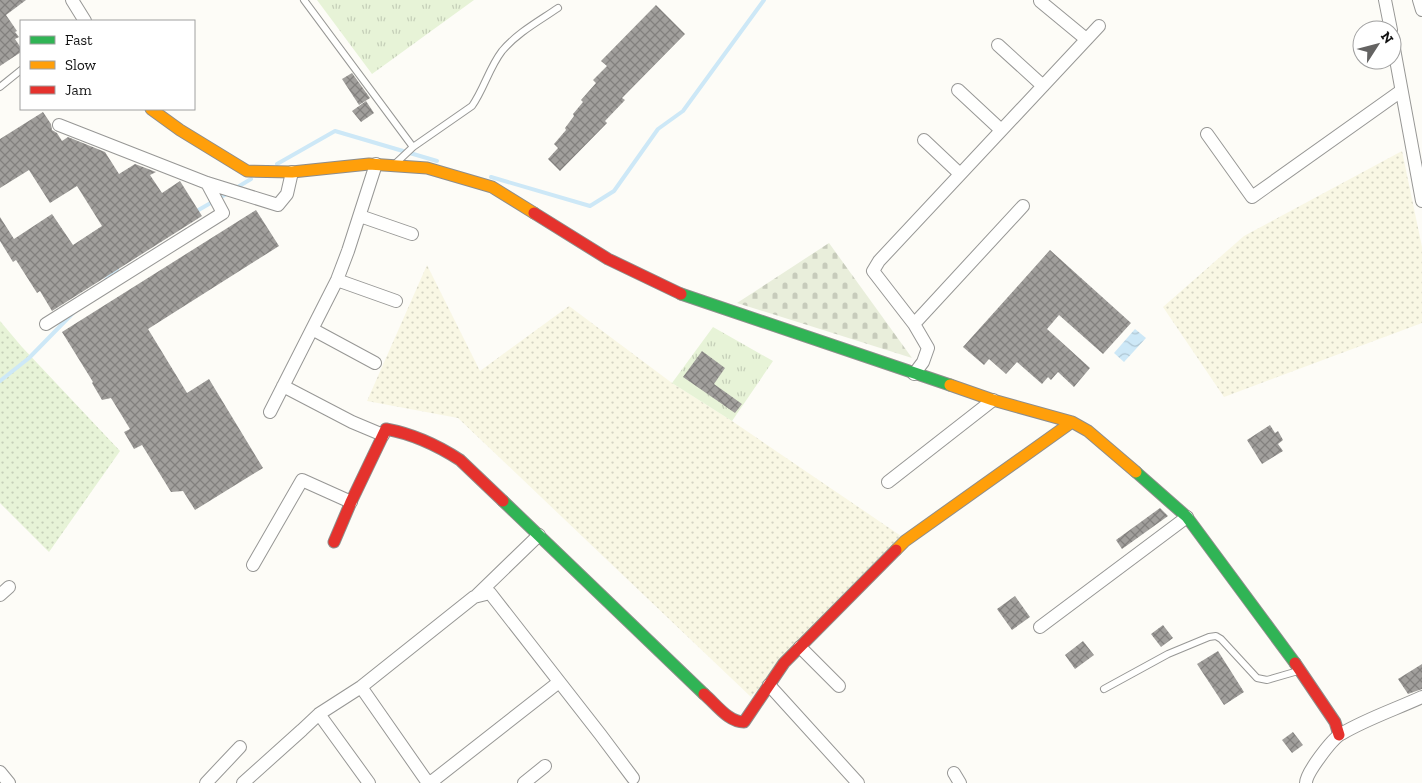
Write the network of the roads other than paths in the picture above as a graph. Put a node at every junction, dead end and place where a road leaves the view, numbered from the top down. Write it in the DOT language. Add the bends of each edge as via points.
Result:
graph roads {
  1 [pos="72,0"];
  2 [pos="304,0"];
  3 [pos="1385,0"];
  4 [pos="1419,0"];
  5 [pos="1040,1"];
  6 [pos="558,8"];
  7 [pos="1422,10"];
  8 [pos="82,20"];
  9 [pos="1389,20"];
  10 [pos="1099,26"];
  11 [pos="1086,40"];
  12 [pos="998,45"];
  13 [pos="1397,70"];
  14 [pos="20,71"];
  15 [pos="1042,86"];
  16 [pos="0,87"];
  17 [pos="958,90"];
  18 [pos="1401,91"];
  19 [pos="152,110"];
  20 [pos="60,125"];
  21 [pos="1001,130"];
  22 [pos="1206,134"];
  23 [pos="924,140"];
  24 [pos="413,147"];
  25 [pos="376,164"];
  26 [pos="393,166"];
  27 [pos="292,172"];
  28 [pos="960,174"];
  29 [pos="207,184"];
  30 [pos="1422,201"];
  31 [pos="1022,206"];
  32 [pos="360,216"];
  33 [pos="412,234"];
  34 [pos="337,280"];
  35 [pos="396,301"];
  36 [pos="46,324"];
  37 [pos="914,324"];
  38 [pos="312,329"];
  39 [pos="375,362"];
  40 [pos="914,374"];
  41 [pos="283,386"];
  42 [pos="992,400"];
  43 [pos="270,412"];
  44 [pos="1072,422"];
  45 [pos="383,435"];
  46 [pos="888,482"];
  47 [pos="351,502"];
  48 [pos="1187,517"];
  49 [pos="539,535"];
  50 [pos="334,542"];
  51 [pos="253,565"];
  52 [pos="474,597"];
  53 [pos="1040,627"];
  54 [pos="800,647"];
  55 [pos="1300,670"];
  56 [pos="559,682"];
  57 [pos="769,685"];
  58 [pos="839,686"];
  59 [pos="360,687"];
  60 [pos="1104,690"];
  61 [pos="1422,697"];
  62 [pos="318,714"];
  63 [pos="1339,735"];
  64 [pos="240,747"];
  65 [pos="545,766"];
  66 [pos="0,772"];
  67 [pos="632,778"];
  68 [pos="9,783"];
  69 [pos="206,783"];
  70 [pos="244,783"];
  71 [pos="369,783"];
  72 [pos="429,783"];
  73 [pos="524,783"];
  74 [pos="858,783"];
  75 [pos="1306,783"];
  1 -- 8 [label="street"];
  2 -- 24 [label="lane"];
  3 -- 9 [label="street"];
  4 -- 7 [label="street"];
  5 -- 11 [label="street"];
  6 -- 24 [label="lane" via="502,51 472,106"];
  10 -- 11 [label="street"];
  11 -- 15 [label="street"];
  12 -- 15 [label="street"];
  13 -- 18 [label="street"];
  14 -- 16 [label="lane"];
  15 -- 21 [label="street"];
  17 -- 21 [label="street"];
  18 -- 22 [label="street" via="1252,197"];
  18 -- 30 [label="street"];
  19 -- 27 [label="street" via="248,171"];
  20 -- 29 [label="street"];
  21 -- 28 [label="street"];
  23 -- 28 [label="street"];
  24 -- 26 [label="lane"];
  25 -- 26 [label="street"];
  25 -- 27 [label="street"];
  25 -- 32 [label="street"];
  26 -- 40 [label="street" via="427,168 492,187 608,259 686,297"];
  27 -- 29 [label="street" via="287,194 278,205"];
  28 -- 37 [label="street" via="873,270"];
  29 -- 36 [label="street" via="223,213"];
  31 -- 37 [label="street"];
  32 -- 33 [label="street"];
  32 -- 34 [label="street"];
  34 -- 35 [label="street"];
  34 -- 38 [label="street"];
  37 -- 40 [label="street" via="928,348"];
  38 -- 39 [label="street"];
  38 -- 41 [label="street"];
  40 -- 42 [label="street"];
  41 -- 43 [label="street"];
  41 -- 45 [label="street"];
  42 -- 44 [label="street"];
  42 -- 46 [label="street"];
  44 -- 48 [label="street" via="1088,431"];
  44 -- 54 [label="street" via="905,541"];
  45 -- 47 [label="street"];
  45 -- 49 [label="street" via="386,429 399,431 443,448 460,460"];
  47 -- 50 [label="street"];
  47 -- 51 [label="street" via="302,480"];
  48 -- 53 [label="street"];
  48 -- 55 [label="street"];
  49 -- 52 [label="street"];
  49 -- 57 [label="street" via="731,719 744,722"];
  52 -- 56 [label="street" via="490,593"];
  52 -- 59 [label="street"];
  54 -- 57 [label="street"];
  54 -- 58 [label="street"];
  55 -- 60 [label="lane" via="1267,680 1258,678 1216,636 1168,654"];
  55 -- 63 [label="street" via="1335,722"];
  56 -- 67 [label="street"];
  56 -- 72 [label="street"];
  57 -- 74 [label="street"];
  59 -- 62 [label="street"];
  59 -- 72 [label="street"];
  61 -- 63 [label="street"];
  62 -- 70 [label="street"];
  62 -- 71 [label="street"];
  63 -- 75 [label="street" via="1310,770"];
  64 -- 69 [label="street"];
  65 -- 73 [label="street"];
  66 -- 68 [label="street"];
}
